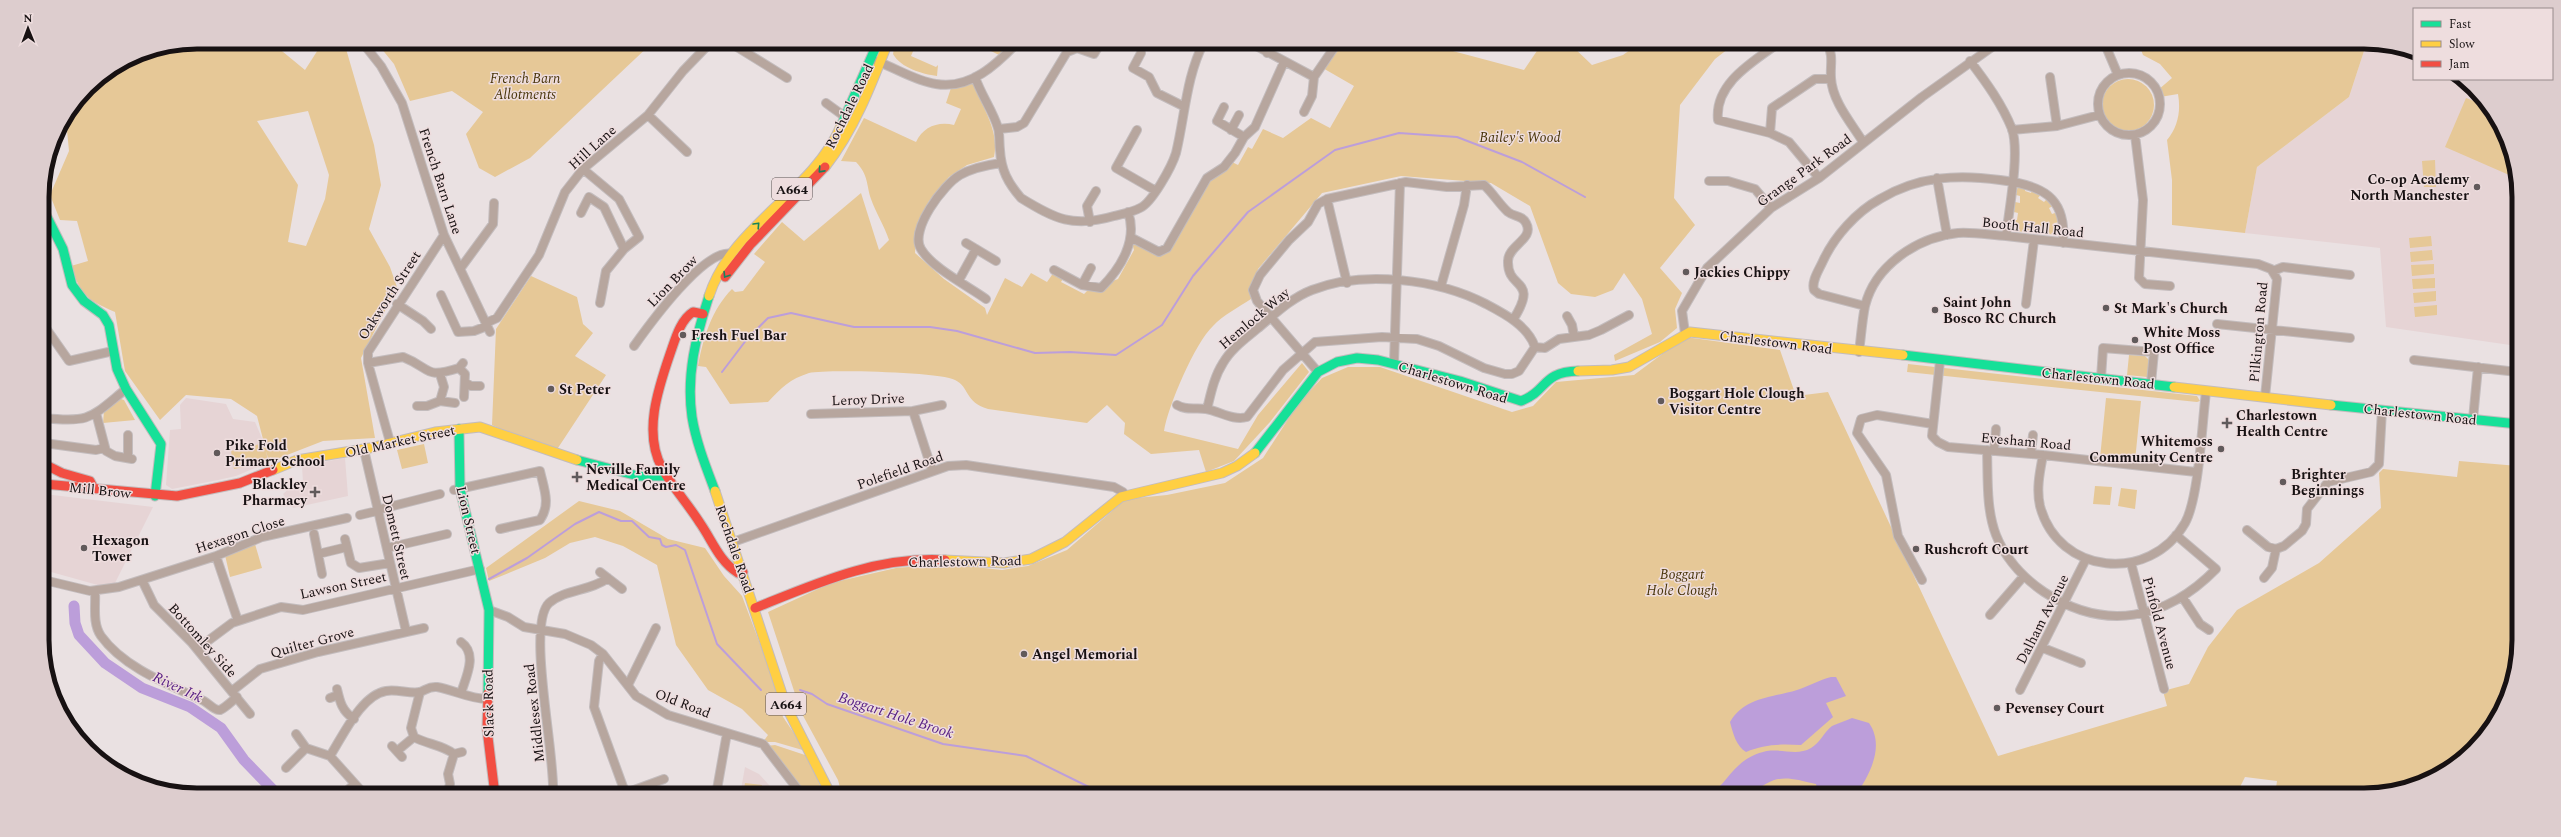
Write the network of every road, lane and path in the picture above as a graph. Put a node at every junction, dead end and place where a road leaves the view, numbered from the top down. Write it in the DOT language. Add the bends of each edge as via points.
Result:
graph roads {
  1 [pos="368,49"];
  2 [pos="704,49"];
  3 [pos="740,49"];
  4 [pos="879,49"];
  5 [pos="1011,49"];
  6 [pos="1074,49"];
  7 [pos="1080,49"];
  8 [pos="1097,49"];
  9 [pos="1202,49"];
  10 [pos="1260,49"];
  11 [pos="1270,49"];
  12 [pos="1333,49"];
  13 [pos="1771,49"];
  14 [pos="1830,49"];
  15 [pos="1987,49"];
  16 [pos="2107,49"];
  17 [pos="1141,53"];
  18 [pos="1267,53"];
  19 [pos="876,61"];
  20 [pos="1970,61"];
  21 [pos="1284,62"];
  22 [pos="2118,75"];
  23 [pos="975,77"];
  24 [pos="1314,77"];
  25 [pos="2050,77"];
  26 [pos="787,78"];
  27 [pos="1831,79"];
  28 [pos="826,103"];
  29 [pos="1183,106"];
  30 [pos="1224,107"];
  31 [pos="1304,112"];
  32 [pos="648,115"];
  33 [pos="1239,115"];
  34 [pos="2099,115"];
  35 [pos="845,118"];
  36 [pos="854,123"];
  37 [pos="2057,126"];
  38 [pos="999,129"];
  39 [pos="1137,130"];
  40 [pos="1231,130"];
  41 [pos="2012,130"];
  42 [pos="1770,133"];
  43 [pos="2135,135"];
  44 [pos="1244,137"];
  45 [pos="1863,142"];
  46 [pos="687,152"];
  47 [pos="1001,163"];
  48 [pos="583,169"];
  49 [pos="1819,178"];
  50 [pos="1937,178"];
  51 [pos="1709,181"];
  52 [pos="2012,181"];
  53 [pos="1400,183"];
  54 [pos="1467,185"];
  55 [pos="1096,191"];
  56 [pos="1156,191"];
  57 [pos="1327,199"];
  58 [pos="494,203"];
  59 [pos="1771,208"];
  60 [pos="1128,212"];
  61 [pos="581,213"];
  62 [pos="49,220"];
  63 [pos="1090,222"];
  64 [pos="444,235"];
  65 [pos="1947,235"];
  66 [pos="2006,236"];
  67 [pos="1132,238"];
  68 [pos="2034,240"];
  69 [pos="966,243"];
  70 [pos="2063,243"];
  71 [pos="624,249"];
  72 [pos="976,249"];
  73 [pos="2140,252"];
  74 [pos="730,254"];
  75 [pos="740,257"];
  76 [pos="996,261"];
  77 [pos="1091,268"];
  78 [pos="460,269"];
  79 [pos="1054,270"];
  80 [pos="2273,271"];
  81 [pos="2350,275"];
  82 [pos="959,280"];
  83 [pos="1397,280"];
  84 [pos="1347,282"];
  85 [pos="1082,285"];
  86 [pos="1441,286"];
  87 [pos="2170,286"];
  88 [pos="441,295"];
  89 [pos="710,295"];
  90 [pos="986,298"];
  91 [pos="600,303"];
  92 [pos="397,304"];
  93 [pos="2026,304"];
  94 [pos="1865,306"];
  95 [pos="703,314"];
  96 [pos="1629,315"];
  97 [pos="1567,316"];
  98 [pos="1271,317"];
  99 [pos="1513,320"];
  100 [pos="2216,324"];
  101 [pos="488,327"];
  102 [pos="431,329"];
  103 [pos="2273,330"];
  104 [pos="49,333"];
  105 [pos="1685,333"];
  106 [pos="1574,336"];
  107 [pos="1395,337"];
  108 [pos="2350,338"];
  109 [pos="634,346"];
  110 [pos="1535,347"];
  111 [pos="113,352"];
  112 [pos="1859,352"];
  113 [pos="1300,353"];
  114 [pos="2414,360"];
  115 [pos="1940,361"];
  116 [pos="368,363"];
  117 [pos="1394,363"];
  118 [pos="2478,367"];
  119 [pos="2512,371"];
  120 [pos="1318,372"];
  121 [pos="440,374"];
  122 [pos="2101,378"];
  123 [pos="466,383"];
  124 [pos="2151,383"];
  125 [pos="480,386"];
  126 [pos="126,389"];
  127 [pos="2206,392"];
  128 [pos="464,397"];
  129 [pos="2265,397"];
  130 [pos="440,401"];
  131 [pos="455,403"];
  132 [pos="942,405"];
  133 [pos="1178,405"];
  134 [pos="417,406"];
  135 [pos="1207,409"];
  136 [pos="2382,410"];
  137 [pos="913,411"];
  138 [pos="96,414"];
  139 [pos="811,414"];
  140 [pos="49,418"];
  141 [pos="2473,419"];
  142 [pos="2512,423"];
  143 [pos="1933,424"];
  144 [pos="459,429"];
  145 [pos="1996,429"];
  146 [pos="128,435"];
  147 [pos="2033,435"];
  148 [pos="390,442"];
  149 [pos="49,444"];
  150 [pos="104,448"];
  151 [pos="364,450"];
  152 [pos="1991,450"];
  153 [pos="2031,454"];
  154 [pos="2043,454"];
  155 [pos="49,466"];
  156 [pos="932,470"];
  157 [pos="2196,472"];
  158 [pos="667,476"];
  159 [pos="49,484"];
  160 [pos="94,489"];
  161 [pos="457,490"];
  162 [pos="440,494"];
  163 [pos="155,496"];
  164 [pos="1125,496"];
  165 [pos="377,510"];
  166 [pos="360,515"];
  167 [pos="347,518"];
  168 [pos="500,529"];
  169 [pos="2247,530"];
  170 [pos="314,534"];
  171 [pos="447,534"];
  172 [pos="2176,536"];
  173 [pos="733,542"];
  174 [pos="387,548"];
  175 [pos="2276,549"];
  176 [pos="318,554"];
  177 [pos="216,556"];
  178 [pos="2086,559"];
  179 [pos="390,563"];
  180 [pos="2131,563"];
  181 [pos="480,569"];
  182 [pos="600,572"];
  183 [pos="743,572"];
  184 [pos="322,574"];
  185 [pos="2023,577"];
  186 [pos="608,578"];
  187 [pos="2264,578"];
  188 [pos="142,580"];
  189 [pos="1922,580"];
  190 [pos="49,581"];
  191 [pos="396,587"];
  192 [pos="622,588"];
  193 [pos="95,591"];
  194 [pos="2183,598"];
  195 [pos="2065,605"];
  196 [pos="754,608"];
  197 [pos="489,610"];
  198 [pos="2144,614"];
  199 [pos="1990,615"];
  200 [pos="238,621"];
  201 [pos="424,628"];
  202 [pos="656,628"];
  203 [pos="541,629"];
  204 [pos="2209,630"];
  205 [pos="406,631"];
  206 [pos="461,642"];
  207 [pos="2043,648"];
  208 [pos="197,649"];
  209 [pos="603,654"];
  210 [pos="2081,663"];
  211 [pos="628,685"];
  212 [pos="2164,689"];
  213 [pos="2020,690"];
  214 [pos="420,692"];
  215 [pos="461,692"];
  216 [pos="234,694"];
  217 [pos="335,694"];
  218 [pos="487,699"];
  219 [pos="250,714"];
  220 [pos="354,719"];
  221 [pos="727,733"];
  222 [pos="296,734"];
  223 [pos="414,737"];
  224 [pos="306,748"];
  225 [pos="397,751"];
  226 [pos="330,756"];
  227 [pos="286,768"];
  228 [pos="664,779"];
  229 [pos="354,784"];
  230 [pos="350,788"];
  231 [pos="358,788"];
  232 [pos="449,788"];
  233 [pos="494,788"];
  234 [pos="553,788"];
  235 [pos="624,788"];
  236 [pos="641,788"];
  237 [pos="717,788"];
  238 [pos="797,788"];
  239 [pos="827,788"];
  1 -- 64 [label="street, French Barn Lane" via="381,66 402,103"];
  2 -- 32 [label="street, Hill Lane"];
  3 -- 26 [label="street"];
  4 -- 19 [label="street, Rochdale Road"];
  5 -- 23 [label="street" via="990,69"];
  6 -- 38 [label="street" via="1067,52 1024,123 1017,127"];
  7 -- 8 [label="street" via="1094,54"];
  9 -- 29 [label="street"];
  10 -- 18 [label="street"];
  11 -- 18 [label="street"];
  12 -- 24 [label="street"];
  13 -- 42 [label="street" via="1731,79 1717,109 1718,120"];
  14 -- 27 [label="street" via="1833,55"];
  15 -- 20 [label="street, Grange Park Road"];
  16 -- 22 [label="street"];
  17 -- 29 [label="street" via="1133,68 1150,77 1157,93"];
  18 -- 21 [label="street"];
  19 -- 23 [label="street" via="936,84 959,82"];
  19 -- 35 [label="street, Rochdale Road / A664"];
  19 -- 36 [label="street, Rochdale Road"];
  20 -- 41 [label="street" via="1993,92"];
  20 -- 45 [label="street, Grange Park Road"];
  21 -- 24 [label="street"];
  21 -- 44 [label="street" via="1257,124 1252,132"];
  22 -- 34 [label="street" via="2107,82 2101,91"];
  22 -- 43 [label="street" via="2135,74 2145,78 2159,97 2158,115 2153,124"];
  23 -- 38 [label="street" via="982,98"];
  24 -- 31 [label="street" via="1312,96"];
  25 -- 37 [label="street"];
  27 -- 42 [label="street" via="1815,79 1772,108"];
  27 -- 45 [label="street" via="1837,98"];
  28 -- 35 [label="street"];
  29 -- 56 [label="street" via="1175,155"];
  30 -- 40 [label="street" via="1216,121"];
  32 -- 46 [label="street"];
  32 -- 48 [label="street, Hill Lane"];
  33 -- 40 [label="street"];
  34 -- 37 [label="street"];
  34 -- 43 [label="street" via="2106,126 2115,132"];
  35 -- 36 [label="street"];
  74 -- 35 [label="street, Rochdale Road / A664, one-way" via="822,158 835,140"];
  36 -- 75 [label="street, Rochdale Road, one-way" via="832,158"];
  37 -- 41 [label="street"];
  38 -- 47 [label="street"];
  39 -- 56 [label="street" via="1116,168"];
  40 -- 44 [label="street"];
  41 -- 52 [label="street"];
  42 -- 49 [label="street" via="1789,142"];
  43 -- 73 [label="street" via="2143,200"];
  44 -- 67 [label="street" via="1236,153 1224,167 1207,178 1165,250 1155,250"];
  45 -- 49 [label="street, Grange Park Road"];
  47 -- 63 [label="street" via="1009,183 1020,198 1066,222"];
  47 -- 82 [label="street" via="960,174 937,197 924,221 919,238 921,250"];
  48 -- 71 [label="street" via="619,199 639,237"];
  48 -- 101 [label="street, Hill Lane" via="565,192 539,256 497,318"];
  49 -- 59 [label="street, Grange Park Road"];
  50 -- 52 [label="street" via="1974,176"];
  50 -- 65 [label="street"];
  50 -- 94 [label="street" via="1898,190 1866,207 1837,238 1825,256 1814,281 1814,290 1819,294"];
  51 -- 59 [label="street" via="1728,181 1755,189"];
  52 -- 66 [label="street"];
  52 -- 70 [label="street" via="2039,188 2053,199 2061,217"];
  53 -- 54 [label="street" via="1447,187"];
  53 -- 57 [label="street"];
  53 -- 83 [label="street"];
  54 -- 86 [label="street" via="1464,205"];
  54 -- 99 [label="street" via="1484,185 1507,211 1522,218 1528,228 1526,235 1509,253 1510,271 1525,294 1524,301"];
  55 -- 63 [label="street" via="1087,206"];
  56 -- 60 [label="street" via="1150,201 1140,209"];
  57 -- 84 [label="street"];
  57 -- 98 [label="street" via="1318,204 1308,222 1260,275 1253,290 1254,296"];
  58 -- 78 [label="street" via="493,224"];
  59 -- 105 [label="street, Grange Park Road" via="1707,268 1682,311"];
  60 -- 63 [label="street"];
  60 -- 67 [label="street" via="1132,223"];
  61 -- 71 [label="street" via="590,197 604,207"];
  62 -- 111 [label="street" via="63,248 72,285 84,301 109,325"];
  64 -- 78 [label="street, French Barn Lane"];
  64 -- 92 [label="street, Oakworth Street"];
  65 -- 66 [label="street, Booth Hall Road" via="1972,233"];
  65 -- 94 [label="street, Booth Hall Road" via="1927,240 1894,260 1877,280"];
  66 -- 68 [label="street, Booth Hall Road"];
  67 -- 85 [label="street" via="1110,280 1101,288"];
  68 -- 70 [label="street, Booth Hall Road"];
  68 -- 93 [label="street"];
  69 -- 72 [label="street"];
  70 -- 73 [label="street, Booth Hall Road"];
  71 -- 91 [label="street" via="606,271"];
  72 -- 76 [label="street"];
  72 -- 82 [label="street"];
  73 -- 80 [label="street, Booth Hall Road" via="2258,264"];
  73 -- 87 [label="street" via="2141,282"];
  74 -- 75 [label="street"];
  74 -- 89 [label="street, Rochdale Road / A664" via="714,280"];
  74 -- 109 [label="street, Lion Brow" via="721,254 711,260 663,306"];
  75 -- 89 [label="street, Rochdale Road, one-way"];
  77 -- 85 [label="street"];
  78 -- 101 [label="street, French Barn Lane"];
  79 -- 85 [label="street"];
  80 -- 81 [label="street" via="2283,267"];
  80 -- 103 [label="street, Pilkington Road" via="2276,279"];
  82 -- 90 [label="street"];
  83 -- 84 [label="street, Hemlock Way"];
  83 -- 86 [label="street, Hemlock Way"];
  83 -- 107 [label="street"];
  84 -- 98 [label="street, Hemlock Way" via="1311,291 1294,299"];
  86 -- 99 [label="street, Hemlock Way" via="1476,299"];
  88 -- 101 [label="street, Hill Lane" via="458,332"];
  89 -- 95 [label="street, Rochdale Road / A664"];
  92 -- 102 [label="street"];
  92 -- 116 [label="street, Oakworth Street" via="368,352"];
  94 -- 112 [label="street, Booth Hall Road"];
  95 -- 158 [label="street" via="693,312 688,315 676,335 655,415 653,445"];
  95 -- 173 [label="street, Rochdale Road / A664" via="696,336 691,370 692,416 701,453"];
  96 -- 106 [label="street" via="1614,319 1589,335"];
  97 -- 106 [label="street"];
  98 -- 113 [label="street"];
  98 -- 135 [label="street, Hemlock Way" via="1223,362"];
  99 -- 110 [label="street, Hemlock Way" via="1532,338"];
  100 -- 103 [label="street"];
  103 -- 108 [label="street"];
  103 -- 129 [label="street, Pilkington Road"];
  104 -- 111 [label="street" via="69,361"];
  105 -- 112 [label="street, Charlestown Road"];
  105 -- 117 [label="street, Charlestown Road" via="1628,368 1558,373 1551,376 1530,398 1521,401"];
  106 -- 110 [label="street" via="1559,339 1545,348"];
  107 -- 110 [label="street" via="1428,341 1484,368 1505,374 1519,371"];
  107 -- 113 [label="street" via="1315,342"];
  107 -- 117 [label="street"];
  111 -- 126 [label="street"];
  112 -- 115 [label="street, Charlestown Road"];
  113 -- 120 [label="street"];
  113 -- 135 [label="street" via="1283,370 1247,416 1232,417"];
  114 -- 118 [label="street"];
  115 -- 122 [label="street, Charlestown Road"];
  115 -- 143 [label="street, Evesham Road"];
  116 -- 121 [label="street" via="403,357 428,373"];
  116 -- 148 [label="street, Oakworth Street"];
  117 -- 120 [label="street, Charlestown Road" via="1357,358 1336,362"];
  118 -- 119 [label="street"];
  118 -- 141 [label="street"];
  120 -- 164 [label="street, Charlestown Road" via="1252,457 1238,467 1212,479"];
  121 -- 123 [label="street" via="461,365"];
  121 -- 130 [label="street" via="444,387"];
  122 -- 124 [label="street, Charlestown Road"];
  122 -- 124 [label="street" via="2103,348 2154,352"];
  123 -- 125 [label="street"];
  123 -- 128 [label="street"];
  124 -- 127 [label="street, Charlestown Road"];
  126 -- 138 [label="street"];
  126 -- 163 [label="street" via="162,446"];
  127 -- 129 [label="street, Charlestown Road"];
  127 -- 157 [label="street"];
  129 -- 136 [label="street, Charlestown Road"];
  130 -- 131 [label="street"];
  130 -- 134 [label="street" via="427,406"];
  132 -- 137 [label="street"];
  133 -- 135 [label="street" via="1187,409"];
  136 -- 141 [label="street, Charlestown Road"];
  136 -- 175 [label="street" via="2379,464 2371,472 2328,482 2307,509 2306,524 2302,531 2284,546"];
  137 -- 139 [label="street, Leroy Drive"];
  137 -- 156 [label="street, Leroy Drive"];
  138 -- 140 [label="street" via="77,420"];
  138 -- 150 [label="street"];
  141 -- 142 [label="street, Charlestown Road"];
  143 -- 152 [label="street, Evesham Road" via="1932,436 1948,447"];
  143 -- 189 [label="street" via="1876,415 1861,419 1857,433 1886,476 1898,536"];
  144 -- 148 [label="street, Old Market Street"];
  144 -- 158 [label="street, Old Market Street" via="484,427 554,454 586,463 638,476"];
  144 -- 161 [label="street, Lion Street"];
  145 -- 152 [label="street"];
  146 -- 150 [label="street" via="130,458 112,456"];
  147 -- 153 [label="street"];
  148 -- 151 [label="street, Old Market Street"];
  149 -- 150 [label="street" via="96,450"];
  151 -- 163 [label="street, Old Market Street" via="297,456 240,483 176,496"];
  151 -- 165 [label="street, Domett Street"];
  152 -- 153 [label="street, Evesham Road"];
  152 -- 185 [label="street" via="1988,492 1994,528 2003,549"];
  153 -- 154 [label="street, Evesham Road"];
  154 -- 157 [label="street, Evesham Road"];
  154 -- 178 [label="street" via="2038,487 2040,505 2047,524 2064,545"];
  155 -- 160 [label="street" via="90,481"];
  156 -- 164 [label="street, Polefield Road" via="966,465 1114,487"];
  156 -- 173 [label="street, Polefield Road" via="822,512"];
  157 -- 172 [label="street" via="2186,522"];
  158 -- 183 [label="street" via="729,567 738,573"];
  159 -- 160 [label="street, Mill Brow"];
  160 -- 163 [label="street, Mill Brow"];
  161 -- 168 [label="street" via="540,471 547,500 546,510 540,520"];
  161 -- 181 [label="street, Lion Street"];
  162 -- 165 [label="street"];
  164 -- 196 [label="street, Charlestown Road" via="1108,506 1067,542 1033,558 1008,563 918,559 881,565 831,577"];
  165 -- 166 [label="street"];
  165 -- 174 [label="street, Domett Street"];
  167 -- 177 [label="street, Hexagon Close" via="262,537"];
  169 -- 175 [label="street" via="2268,547"];
  170 -- 176 [label="street"];
  171 -- 174 [label="street"];
  172 -- 180 [label="street" via="2156,554"];
  172 -- 194 [label="street" via="2216,569"];
  173 -- 183 [label="street, Rochdale Road / A664"];
  174 -- 179 [label="street, Domett Street"];
  175 -- 187 [label="street" via="2272,568"];
  176 -- 179 [label="street" via="346,543 351,563 359,568"];
  176 -- 184 [label="street"];
  177 -- 188 [label="street, Hexagon Close"];
  177 -- 200 [label="street"];
  178 -- 180 [label="street" via="2106,564"];
  178 -- 195 [label="street, Dalham Avenue"];
  179 -- 191 [label="street, Domett Street"];
  180 -- 198 [label="street, Pinfold Avenue"];
  181 -- 191 [label="street, Lawson Street"];
  181 -- 197 [label="street, Lion Street"];
  182 -- 186 [label="street"];
  183 -- 196 [label="street, Rochdale Road / A664"];
  185 -- 195 [label="street"];
  185 -- 199 [label="street"];
  186 -- 192 [label="street"];
  186 -- 203 [label="street, Middlesex Road" via="550,602 542,616"];
  188 -- 193 [label="street, Hexagon Close"];
  188 -- 208 [label="street, Bottomley Side" via="154,605"];
  190 -- 193 [label="street"];
  191 -- 200 [label="street, Lawson Street" via="303,610 281,607"];
  191 -- 205 [label="street, Domett Street"];
  193 -- 216 [label="street, Quilter Grove" via="96,626 100,635 121,655 163,683 206,702 216,710 220,710"];
  194 -- 198 [label="street"];
  194 -- 204 [label="street" via="2200,624"];
  195 -- 198 [label="street" via="2088,613 2117,616"];
  195 -- 207 [label="street, Dalham Avenue"];
  196 -- 239 [label="street, Rochdale Road / A664" via="786,706"];
  197 -- 203 [label="street, Old Road" via="508,617 524,627"];
  197 -- 218 [label="street, Slack Road"];
  198 -- 212 [label="street, Pinfold Avenue"];
  200 -- 208 [label="street, Lawson Street" via="227,626"];
  201 -- 205 [label="street, Quilter Grove"];
  202 -- 211 [label="street"];
  203 -- 209 [label="street, Old Road" via="571,636"];
  203 -- 234 [label="street, Middlesex Road" via="541,664 552,752"];
  205 -- 216 [label="street, Quilter Grove" via="260,669"];
  206 -- 215 [label="street" via="468,650 470,668"];
  207 -- 210 [label="street"];
  207 -- 213 [label="street, Dalham Avenue"];
  208 -- 216 [label="street, Bottomley Side"];
  209 -- 211 [label="street, Old Road"];
  209 -- 235 [label="street" via="599,660 594,706"];
  211 -- 221 [label="street, Old Road" via="640,699 668,715"];
  214 -- 215 [label="street" via="427,687 436,686"];
  214 -- 220 [label="street" via="386,691 373,695"];
  214 -- 223 [label="street" via="411,728"];
  215 -- 218 [label="street" via="478,699"];
  216 -- 219 [label="street, Bottomley Side"];
  217 -- 220 [label="street" via="346,714"];
  218 -- 233 [label="street, Slack Road" via="487,729"];
  220 -- 226 [label="street"];
  221 -- 237 [label="street"];
  221 -- 238 [label="street, Old Road" via="763,744"];
  222 -- 224 [label="street"];
  223 -- 225 [label="street"];
  223 -- 232 [label="street" via="424,743 458,753 448,774"];
  224 -- 226 [label="street"];
  224 -- 227 [label="street"];
  226 -- 229 [label="street"];
  228 -- 236 [label="street"];
  229 -- 230 [label="street"];
  229 -- 231 [label="street"];
}
